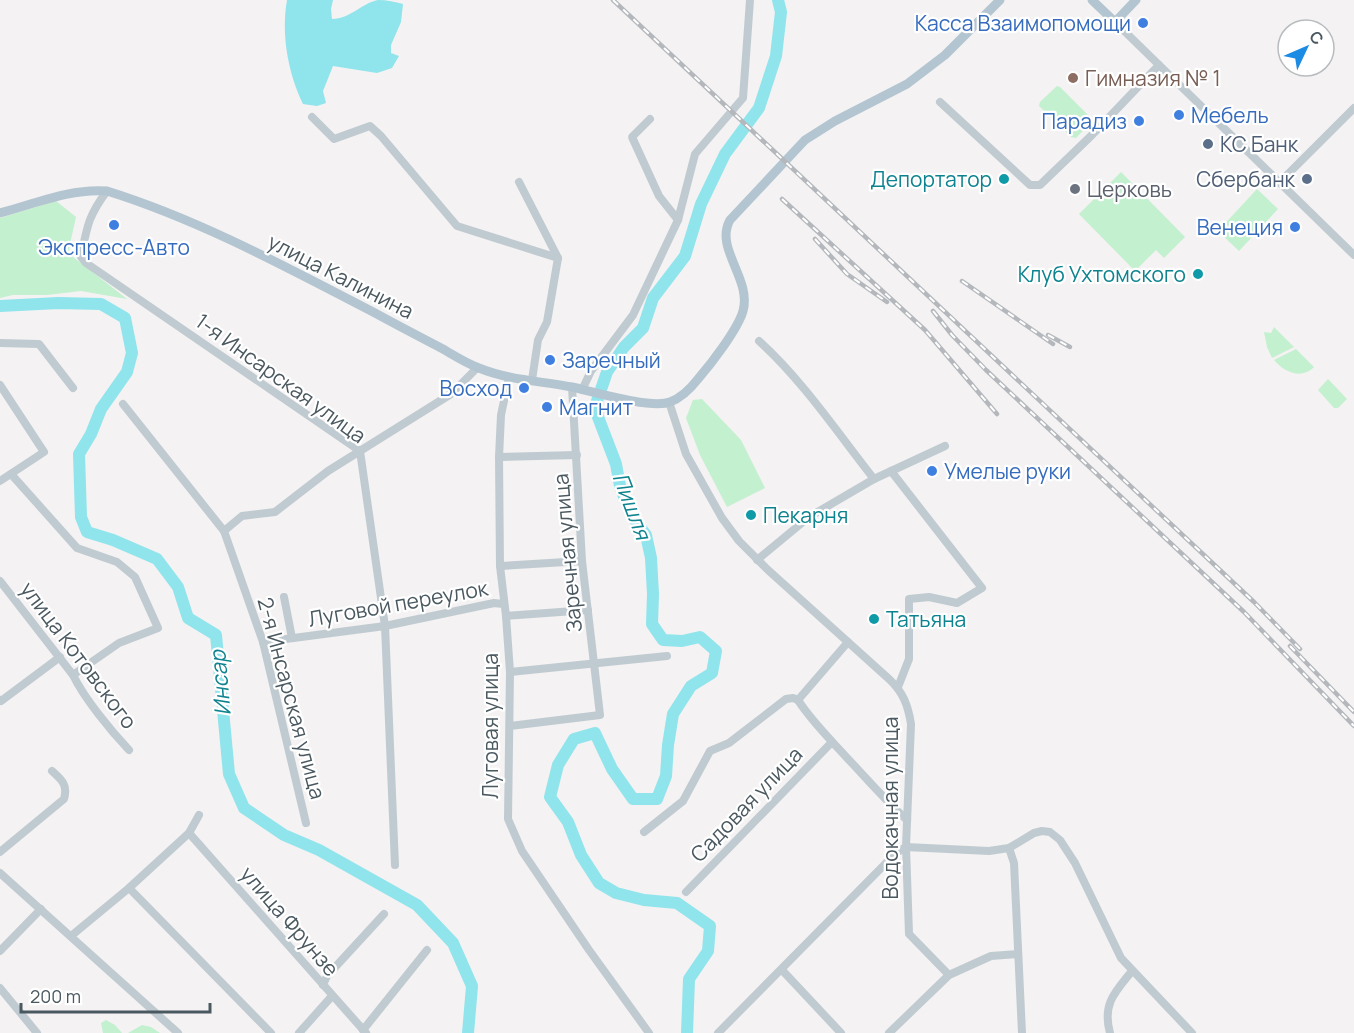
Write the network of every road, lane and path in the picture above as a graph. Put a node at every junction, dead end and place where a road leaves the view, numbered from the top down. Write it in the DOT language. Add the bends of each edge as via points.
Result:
graph roads {
  1 [pos="750,0"];
  2 [pos="999,0"];
  3 [pos="1092,0"];
  4 [pos="1136,0"];
  5 [pos="1115,22"];
  6 [pos="1159,65"];
  7 [pos="940,102"];
  8 [pos="1354,108"];
  9 [pos="312,117"];
  10 [pos="650,119"];
  11 [pos="519,182"];
  12 [pos="1279,183"];
  13 [pos="107,191"];
  14 [pos="0,213"];
  15 [pos="678,220"];
  16 [pos="1354,255"];
  17 [pos="558,258"];
  18 [pos="759,341"];
  19 [pos="0,344"];
  20 [pos="477,368"];
  21 [pos="509,377"];
  22 [pos="532,380"];
  23 [pos="0,385"];
  24 [pos="572,387"];
  25 [pos="73,388"];
  26 [pos="586,391"];
  27 [pos="669,402"];
  28 [pos="123,404"];
  29 [pos="945,446"];
  30 [pos="360,451"];
  31 [pos="577,455"];
  32 [pos="499,457"];
  33 [pos="891,471"];
  34 [pos="11,474"];
  35 [pos="874,479"];
  36 [pos="0,481"];
  37 [pos="224,531"];
  38 [pos="757,560"];
  39 [pos="582,561"];
  40 [pos="500,566"];
  41 [pos="0,581"];
  42 [pos="284,597"];
  43 [pos="503,604"];
  44 [pos="588,610"];
  45 [pos="506,616"];
  46 [pos="385,626"];
  47 [pos="292,638"];
  48 [pos="263,642"];
  49 [pos="848,642"];
  50 [pos="667,656"];
  51 [pos="60,657"];
  52 [pos="595,663"];
  53 [pos="510,672"];
  54 [pos="73,675"];
  55 [pos="898,687"];
  56 [pos="798,700"];
  57 [pos="1,701"];
  58 [pos="510,726"];
  59 [pos="832,742"];
  60 [pos="129,750"];
  61 [pos="52,771"];
  62 [pos="199,815"];
  63 [pos="907,820"];
  64 [pos="306,823"];
  65 [pos="644,832"];
  66 [pos="189,833"];
  67 [pos="906,847"];
  68 [pos="1009,848"];
  69 [pos="0,852"];
  70 [pos="395,865"];
  71 [pos="0,873"];
  72 [pos="129,888"];
  73 [pos="686,892"];
  74 [pos="41,909"];
  75 [pos="384,914"];
  76 [pos="70,936"];
  77 [pos="427,950"];
  78 [pos="0,951"];
  79 [pos="1018,954"];
  80 [pos="782,970"];
  81 [pos="1132,970"];
  82 [pos="949,975"];
  83 [pos="323,985"];
  84 [pos="0,988"];
  85 [pos="332,996"];
  86 [pos="364,1031"];
  87 [pos="37,1033"];
  88 [pos="178,1033"];
  89 [pos="271,1033"];
  90 [pos="299,1033"];
  91 [pos="649,1033"];
  92 [pos="718,1033"];
  93 [pos="841,1033"];
  94 [pos="889,1033"];
  95 [pos="1022,1033"];
  96 [pos="1110,1033"];
  97 [pos="1192,1033"];
  1 -- 15 [label="street" via="742,98 695,154"];
  2 -- 27 [label="main road" via="945,55 907,84 803,142 727,227 728,248 742,283 744,310 698,379 684,394"];
  3 -- 5 [label="main road"];
  4 -- 5 [label="main road"];
  5 -- 6 [label="street"];
  6 -- 7 [label="street" via="1040,185 1030,184"];
  6 -- 12 [label="street"];
  8 -- 12 [label="street"];
  9 -- 17 [label="street" via="334,139 370,126 457,226"];
  10 -- 15 [label="street" via="632,137 659,196"];
  11 -- 17 [label="street"];
  12 -- 16 [label="street"];
  13 -- 14 [label="main road, улица Калинина" via="75,193"];
  13 -- 20 [label="main road, улица Калинина" via="198,226 311,279"];
  13 -- 30 [label="street, 1-я Инсарская улица" via="88,220 81,257 86,263"];
  15 -- 26 [label="street" via="633,315 591,371"];
  17 -- 22 [label="street" via="547,322 537,340"];
  18 -- 35 [label="street" via="805,391"];
  19 -- 25 [label="street" via="39,345"];
  20 -- 21 [label="main road, улица Калинина"];
  20 -- 30 [label="street" via="451,393"];
  21 -- 22 [label="main road, улица Калинина"];
  21 -- 32 [label="street, Луговая улица" via="501,415"];
  22 -- 24 [label="main road, улица Калинина"];
  23 -- 34 [label="street" via="44,453"];
  24 -- 26 [label="main road, улица Калинина"];
  24 -- 31 [label="street, Заречная улица"];
  26 -- 27 [label="main road, улица Калинина" via="642,402"];
  27 -- 38 [label="street" via="686,454 722,518"];
  28 -- 37 [label="street, 2-я Инсарская улица"];
  29 -- 33 [label="street"];
  30 -- 37 [label="street" via="275,512 242,516"];
  30 -- 46 [label="street, 1-я Инсарская улица"];
  31 -- 32 [label="street"];
  31 -- 39 [label="street, Заречная улица"];
  32 -- 40 [label="street, Луговая улица"];
  33 -- 35 [label="street"];
  33 -- 55 [label="street, Водокачная улица" via="982,588 957,603 929,597 909,599 909,659"];
  34 -- 36 [label="street"];
  34 -- 54 [label="street" via="77,548 117,562 135,577 158,628 119,643"];
  35 -- 38 [label="street" via="809,517"];
  37 -- 48 [label="street, 2-я Инсарская улица"];
  38 -- 49 [label="street"];
  39 -- 40 [label="street"];
  39 -- 44 [label="street, Заречная улица"];
  40 -- 43 [label="street, Луговая улица"];
  41 -- 51 [label="street, улица Котовского"];
  42 -- 47 [label="street"];
  43 -- 45 [label="street, Луговая улица"];
  43 -- 46 [label="street, Луговой переулок"];
  44 -- 45 [label="street"];
  44 -- 52 [label="street, Заречная улица"];
  45 -- 53 [label="street, Луговая улица"];
  46 -- 47 [label="street, Луговой переулок"];
  46 -- 70 [label="street, 1-я Инсарская улица"];
  47 -- 48 [label="street, Луговой переулок"];
  48 -- 64 [label="street, 2-я Инсарская улица"];
  49 -- 55 [label="street"];
  49 -- 56 [label="street"];
  50 -- 52 [label="street"];
  51 -- 54 [label="street, улица Котовского"];
  51 -- 57 [label="street"];
  52 -- 53 [label="street"];
  52 -- 58 [label="street, Заречная улица" via="600,716"];
  53 -- 58 [label="street, Луговая улица"];
  54 -- 60 [label="street, улица Котовского" via="113,734"];
  55 -- 63 [label="street, Водокачная улица" via="908,706 911,724"];
  56 -- 59 [label="street"];
  56 -- 65 [label="street" via="786,699 729,743 711,751 683,801"];
  58 -- 91 [label="street, Луговая улица" via="508,819 522,850"];
  59 -- 63 [label="street"];
  59 -- 73 [label="street, Садовая улица"];
  61 -- 69 [label="street" via="65,784 64,799"];
  62 -- 66 [label="street"];
  63 -- 67 [label="street, Водокачная улица"];
  66 -- 72 [label="street"];
  66 -- 83 [label="street, улица Фрунзе"];
  67 -- 68 [label="street" via="990,851"];
  67 -- 80 [label="street"];
  67 -- 82 [label="street, Водокачная улица" via="909,934"];
  68 -- 79 [label="street" via="1014,863"];
  68 -- 81 [label="street" via="1041,831 1060,840 1121,958"];
  71 -- 74 [label="street"];
  72 -- 76 [label="street"];
  72 -- 89 [label="street"];
  74 -- 76 [label="street"];
  74 -- 78 [label="street"];
  75 -- 83 [label="street"];
  76 -- 88 [label="street"];
  77 -- 86 [label="street"];
  79 -- 82 [label="street" via="991,956"];
  79 -- 95 [label="street"];
  80 -- 92 [label="street"];
  80 -- 93 [label="street"];
  81 -- 96 [label="street" via="1111,997 1106,1012"];
  81 -- 97 [label="street"];
  82 -- 94 [label="street"];
  83 -- 85 [label="street, улица Фрунзе"];
  84 -- 87 [label="street"];
  85 -- 86 [label="street, улица Фрунзе"];
  85 -- 90 [label="street"];
}
